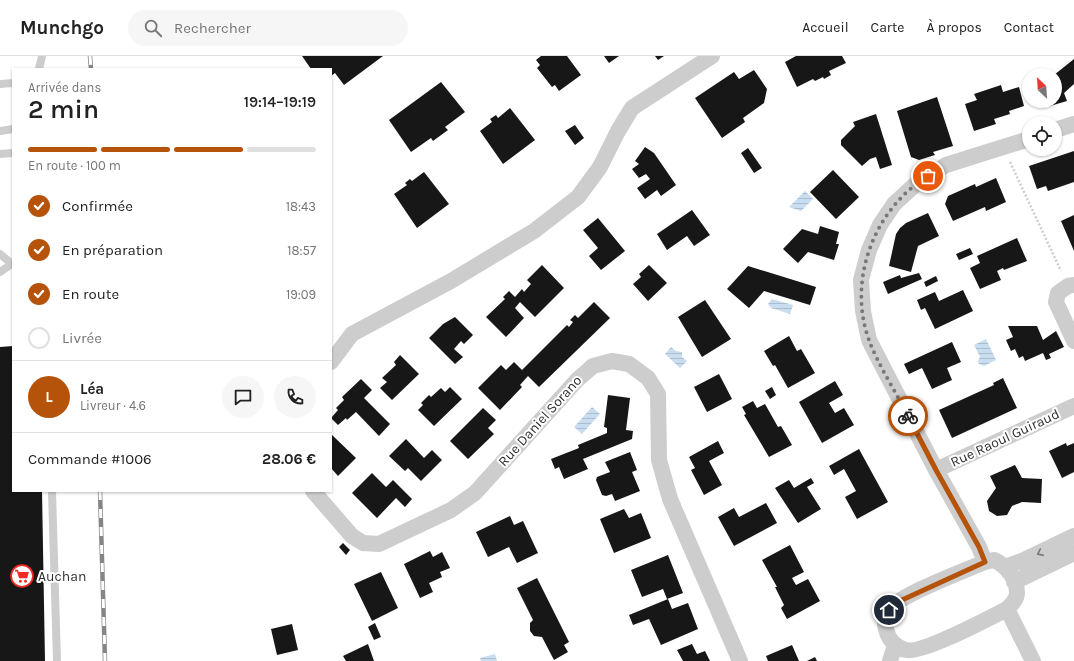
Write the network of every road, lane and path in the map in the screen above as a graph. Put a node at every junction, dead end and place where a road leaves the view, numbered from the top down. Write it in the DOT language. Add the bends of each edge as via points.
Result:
graph roads {
  1 [pos="42,56"];
  2 [pos="712,56"];
  3 [pos="39,68"];
  4 [pos="12,83"];
  5 [pos="0,84"];
  6 [pos="1074,124"];
  7 [pos="1062,128"];
  8 [pos="12,130"];
  9 [pos="0,131"];
  10 [pos="1022,141"];
  11 [pos="1003,147"];
  12 [pos="12,153"];
  13 [pos="0,154"];
  14 [pos="0,254"];
  15 [pos="12,263"];
  16 [pos="0,272"];
  17 [pos="1071,286"];
  18 [pos="1074,341"];
  19 [pos="332,361"];
  20 [pos="1074,406"];
  21 [pos="936,470"];
  22 [pos="52,492"];
  23 [pos="313,492"];
  24 [pos="1074,536"];
  25 [pos="1074,553"];
  26 [pos="985,562"];
  27 [pos="1005,567"];
  28 [pos="1014,582"];
  29 [pos="1007,609"];
  30 [pos="895,645"];
  31 [pos="923,655"];
  32 [pos="57,661"];
  33 [pos="740,661"];
  34 [pos="890,661"];
  35 [pos="1033,661"];
  1 -- 3 [label="lane"];
  2 -- 19 [label="street" via="632,108 600,167 578,197 521,239 451,281 352,334"];
  4 -- 5 [label="lane"];
  6 -- 7 [label="street"];
  8 -- 9 [label="lane"];
  10 -- 11 [label="street"];
  11 -- 17 [label="path"];
  11 -- 21 [label="street" via="946,165 918,182 894,204 880,225 869,250 861,280 863,311 869,340"];
  12 -- 13 [label="lane"];
  14 -- 15 [label="lane"];
  15 -- 16 [label="lane"];
  17 -- 18 [label="street" via="1058,293 1056,302"];
  20 -- 21 [label="street, Rue Raoul Guiraud"];
  21 -- 26 [label="street"];
  22 -- 32 [label="lane"];
  23 -- 33 [label="street, Rue Daniel Sorano" via="352,536 363,542 379,544 451,510 475,493 577,380 593,366 612,361 630,364 648,378 658,394 658,460 668,492"];
  24 -- 27 [label="street, one-way"];
  25 -- 28 [label="street"];
  26 -- 27 [label="street" via="994,560"];
  26 -- 30 [label="street" via="902,600 889,610 884,620 886,630"];
  27 -- 28 [label="street"];
  28 -- 29 [label="street" via="1017,593 1014,602"];
  29 -- 31 [label="street"];
  29 -- 35 [label="street"];
  30 -- 31 [label="street"];
  30 -- 34 [label="street"];
}
